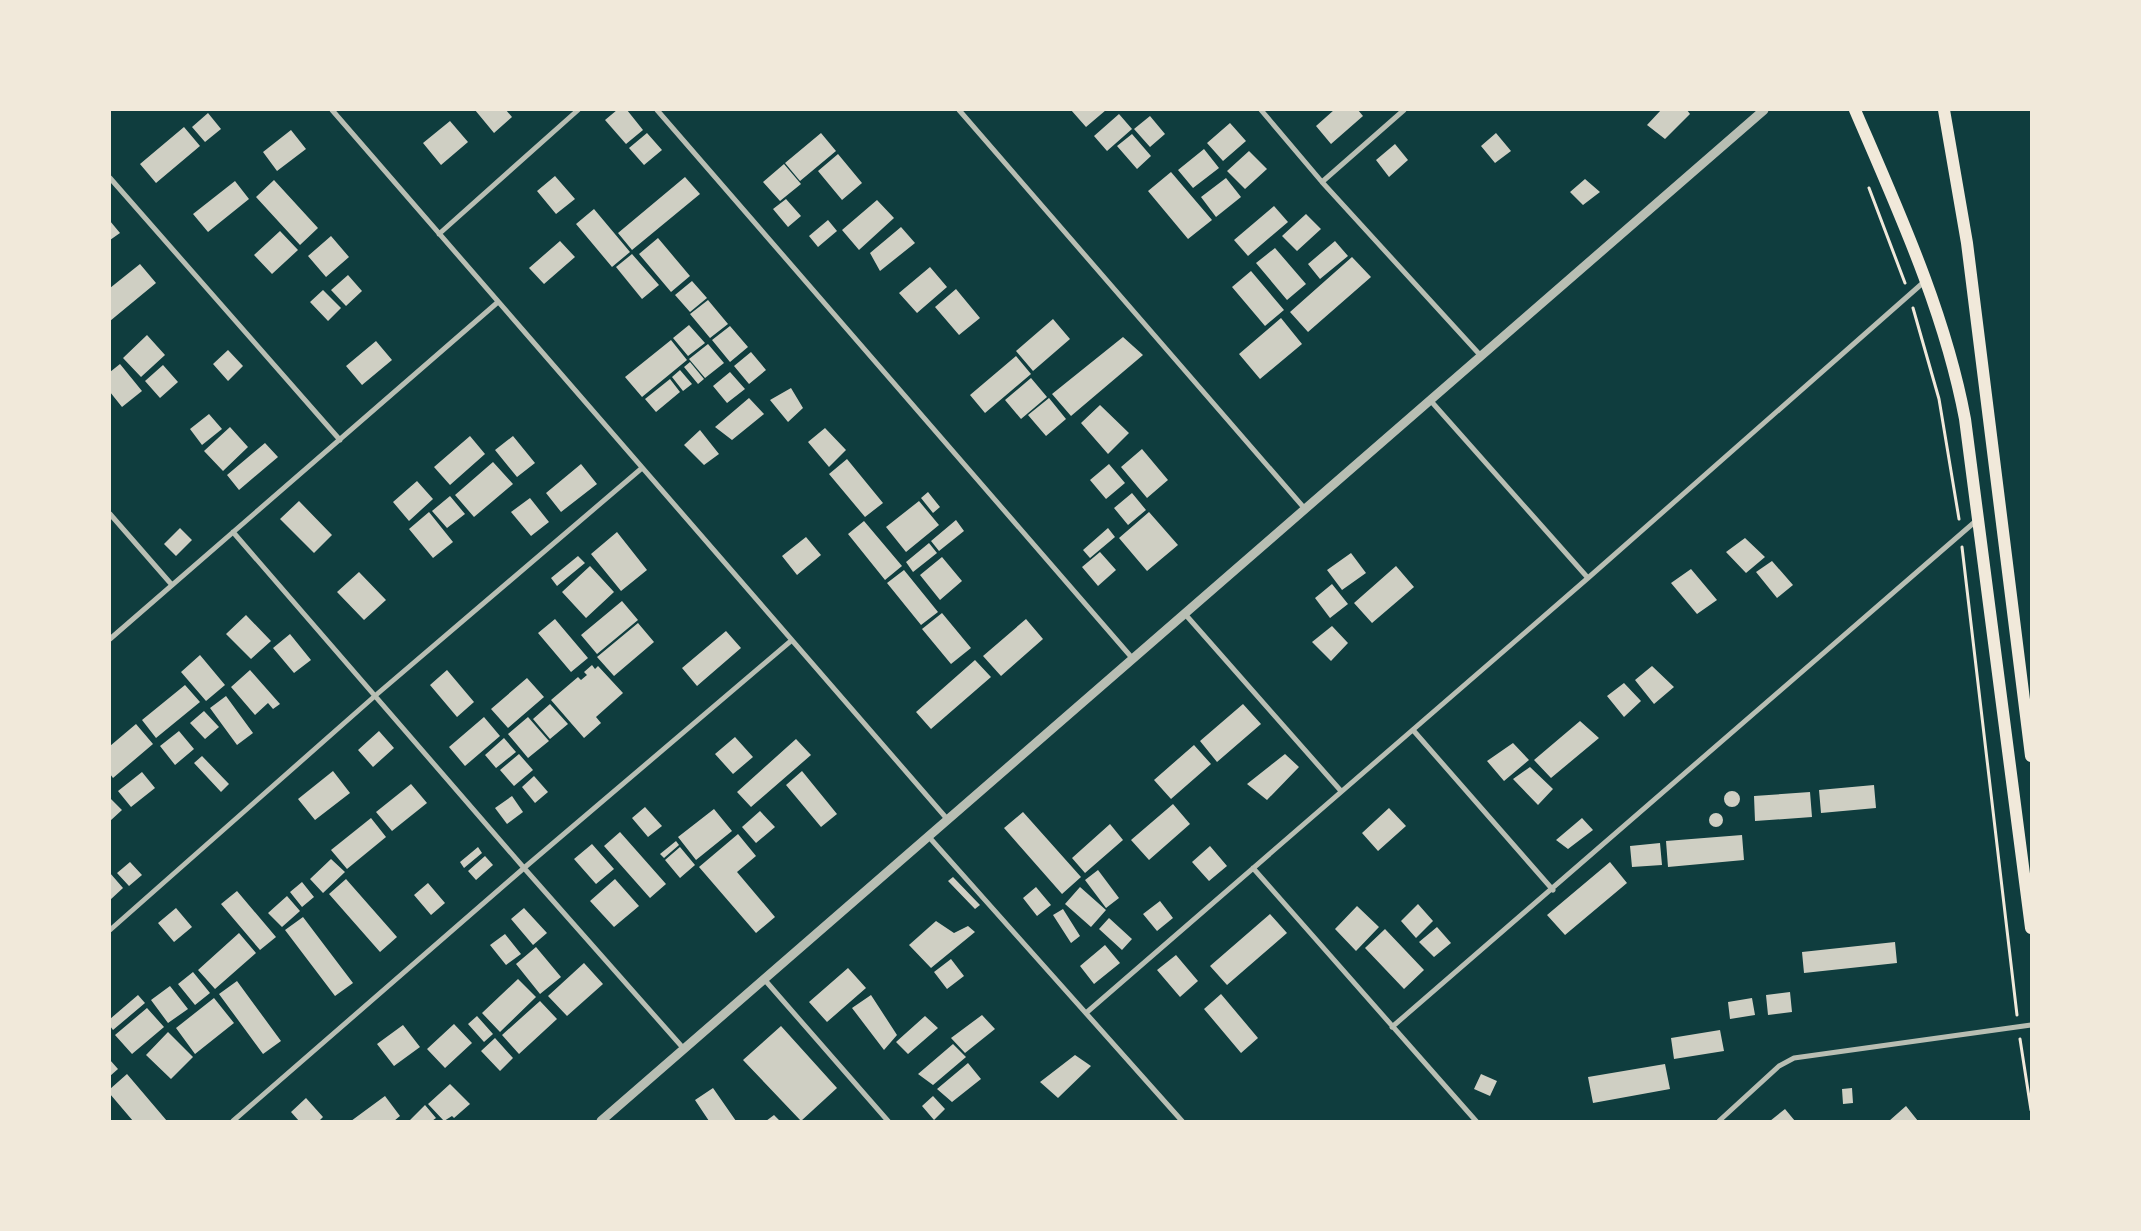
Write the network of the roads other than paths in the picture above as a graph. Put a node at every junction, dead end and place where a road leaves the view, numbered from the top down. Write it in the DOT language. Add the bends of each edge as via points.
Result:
graph roads {
  1 [pos="332,110"];
  2 [pos="578,110"];
  3 [pos="657,110"];
  4 [pos="959,110"];
  5 [pos="1261,110"];
  6 [pos="1404,110"];
  7 [pos="1764,110"];
  8 [pos="1855,110"];
  9 [pos="1944,110"];
  10 [pos="110,178"];
  11 [pos="1322,182"];
  12 [pos="439,234"];
  13 [pos="1925,281"];
  14 [pos="498,302"];
  15 [pos="1481,356"];
  16 [pos="1430,400"];
  17 [pos="340,440"];
  18 [pos="642,468"];
  19 [pos="1305,510"];
  20 [pos="110,514"];
  21 [pos="1978,519"];
  22 [pos="233,532"];
  23 [pos="1588,578"];
  24 [pos="172,585"];
  25 [pos="1185,614"];
  26 [pos="110,639"];
  27 [pos="792,640"];
  28 [pos="1133,659"];
  29 [pos="376,695"];
  30 [pos="1413,730"];
  31 [pos="2031,756"];
  32 [pos="1341,791"];
  33 [pos="948,820"];
  34 [pos="929,837"];
  35 [pos="524,868"];
  36 [pos="1253,868"];
  37 [pos="1553,890"];
  38 [pos="2031,928"];
  39 [pos="110,930"];
  40 [pos="764,979"];
  41 [pos="1086,1013"];
  42 [pos="2031,1026"];
  43 [pos="1392,1027"];
  44 [pos="684,1049"];
  45 [pos="605,1120"];
  46 [pos="233,1121"];
  47 [pos="888,1121"];
  48 [pos="1182,1121"];
  49 [pos="1476,1121"];
  50 [pos="1719,1121"];
  1 -- 12 [label="street"];
  2 -- 12 [label="street"];
  3 -- 28 [label="street"];
  4 -- 19 [label="street"];
  5 -- 11 [label="street"];
  6 -- 11 [label="street"];
  7 -- 15 [label="street"];
  8 -- 13 [label="main road"];
  9 -- 31 [label="main road" via="1967,243"];
  10 -- 17 [label="street"];
  11 -- 15 [label="street"];
  12 -- 14 [label="street"];
  13 -- 21 [label="main road" via="1959,386"];
  13 -- 23 [label="street"];
  14 -- 17 [label="street"];
  14 -- 18 [label="street"];
  15 -- 16 [label="street"];
  16 -- 19 [label="street"];
  16 -- 23 [label="street"];
  17 -- 22 [label="street"];
  18 -- 27 [label="street"];
  18 -- 29 [label="street"];
  19 -- 25 [label="street"];
  20 -- 24 [label="street"];
  21 -- 37 [label="street"];
  21 -- 38 [label="main road"];
  22 -- 24 [label="street"];
  22 -- 29 [label="street"];
  23 -- 30 [label="street"];
  24 -- 26 [label="street"];
  25 -- 28 [label="street"];
  25 -- 32 [label="street"];
  27 -- 33 [label="street"];
  27 -- 35 [label="street"];
  28 -- 33 [label="street"];
  29 -- 35 [label="street"];
  29 -- 39 [label="street"];
  30 -- 32 [label="street"];
  30 -- 37 [label="street"];
  32 -- 36 [label="street"];
  33 -- 34 [label="street"];
  34 -- 40 [label="street"];
  34 -- 41 [label="street"];
  35 -- 44 [label="street"];
  35 -- 46 [label="street"];
  36 -- 41 [label="street"];
  36 -- 43 [label="street"];
  37 -- 43 [label="street"];
  40 -- 44 [label="street"];
  40 -- 47 [label="street"];
  41 -- 48 [label="street"];
  42 -- 50 [label="street" via="1794,1058 1779,1066"];
  43 -- 49 [label="street"];
  44 -- 45 [label="street"];
}
